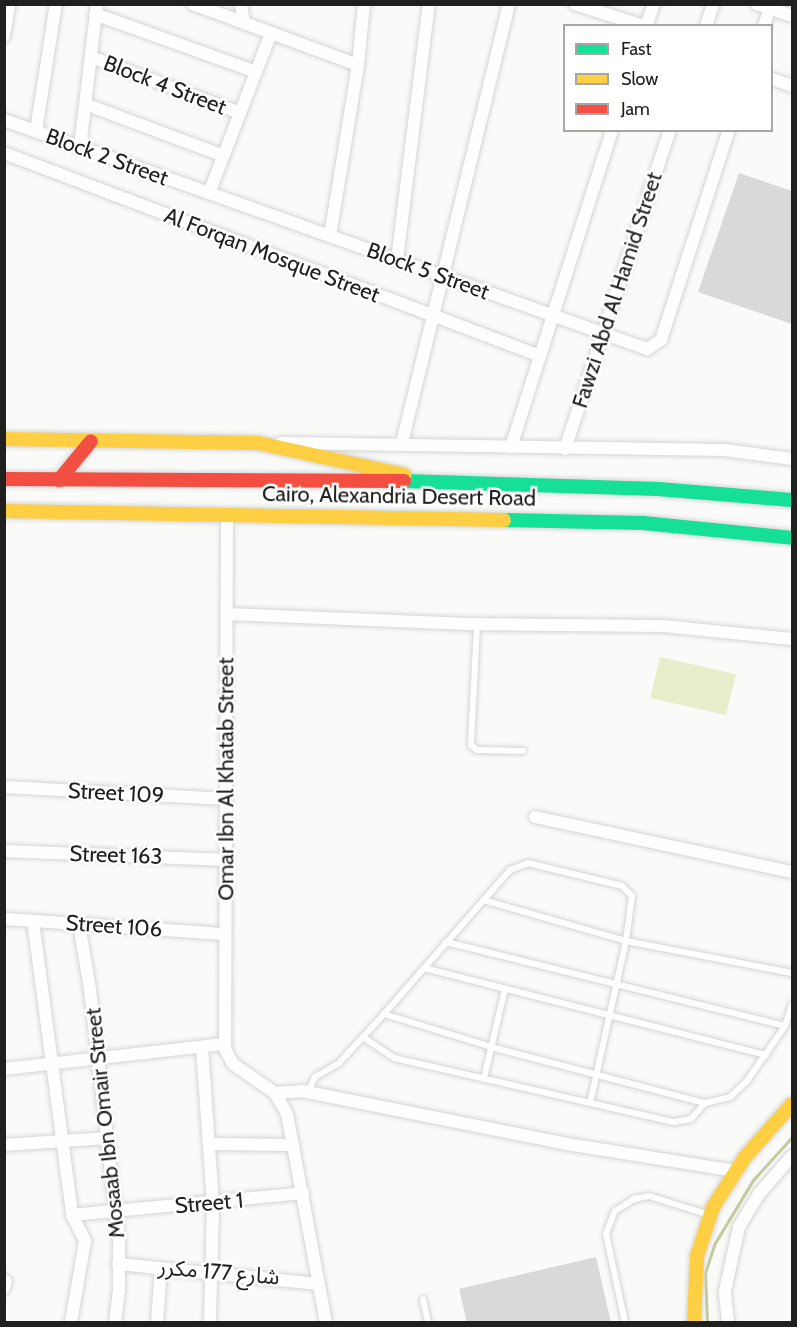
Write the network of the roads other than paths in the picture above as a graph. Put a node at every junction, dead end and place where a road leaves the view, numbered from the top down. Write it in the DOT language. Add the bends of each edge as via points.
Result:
graph roads {
  1 [pos="9,4"];
  2 [pos="56,4"];
  3 [pos="193,4"];
  4 [pos="241,4"];
  5 [pos="364,4"];
  6 [pos="429,4"];
  7 [pos="509,4"];
  8 [pos="575,4"];
  9 [pos="654,4"];
  10 [pos="713,4"];
  11 [pos="757,4"];
  12 [pos="770,6"];
  13 [pos="96,9"];
  14 [pos="792,16"];
  15 [pos="244,23"];
  16 [pos="638,24"];
  17 [pos="645,24"];
  18 [pos="707,24"];
  19 [pos="765,24"];
  20 [pos="271,33"];
  21 [pos="4,36"];
  22 [pos="91,57"];
  23 [pos="358,65"];
  24 [pos="256,72"];
  25 [pos="773,80"];
  26 [pos="792,86"];
  27 [pos="85,104"];
  28 [pos="240,113"];
  29 [pos="4,120"];
  30 [pos="36,131"];
  31 [pos="611,132"];
  32 [pos="669,132"];
  33 [pos="728,132"];
  34 [pos="80,147"];
  35 [pos="4,153"];
  36 [pos="224,156"];
  37 [pos="209,193"];
  38 [pos="330,236"];
  39 [pos="397,260"];
  40 [pos="443,276"];
  41 [pos="551,315"];
  42 [pos="433,318"];
  43 [pos="602,333"];
  44 [pos="540,356"];
  45 [pos="4,440"];
  46 [pos="91,441"];
  47 [pos="258,443"];
  48 [pos="402,443"];
  49 [pos="4,446"];
  50 [pos="511,447"];
  51 [pos="565,449"];
  52 [pos="792,459"];
  53 [pos="4,479"];
  54 [pos="58,480"];
  55 [pos="432,481"];
  56 [pos="792,500"];
  57 [pos="4,511"];
  58 [pos="228,514"];
  59 [pos="792,538"];
  60 [pos="227,614"];
  61 [pos="477,625"];
  62 [pos="792,639"];
  63 [pos="523,751"];
  64 [pos="4,787"];
  65 [pos="227,799"];
  66 [pos="535,818"];
  67 [pos="4,851"];
  68 [pos="227,860"];
  69 [pos="792,872"];
  70 [pos="483,900"];
  71 [pos="4,919"];
  72 [pos="33,921"];
  73 [pos="79,924"];
  74 [pos="224,934"];
  75 [pos="627,941"];
  76 [pos="446,942"];
  77 [pos="424,968"];
  78 [pos="792,973"];
  79 [pos="617,985"];
  80 [pos="505,989"];
  81 [pos="792,1005"];
  82 [pos="384,1014"];
  83 [pos="609,1016"];
  84 [pos="785,1026"];
  85 [pos="363,1037"];
  86 [pos="225,1044"];
  87 [pos="202,1047"];
  88 [pos="491,1047"];
  89 [pos="766,1055"];
  90 [pos="99,1058"];
  91 [pos="50,1064"];
  92 [pos="4,1069"];
  93 [pos="596,1075"];
  94 [pos="484,1078"];
  95 [pos="308,1092"];
  96 [pos="275,1093"];
  97 [pos="590,1103"];
  98 [pos="705,1103"];
  99 [pos="792,1104"];
  100 [pos="108,1138"];
  101 [pos="61,1141"];
  102 [pos="210,1144"];
  103 [pos="4,1145"];
  104 [pos="293,1145"];
  105 [pos="792,1156"];
  106 [pos="735,1171"];
  107 [pos="303,1193"];
  108 [pos="213,1204"];
  109 [pos="116,1210"];
  110 [pos="72,1215"];
  111 [pos="710,1215"];
  112 [pos="118,1264"];
  113 [pos="161,1268"];
  114 [pos="212,1272"];
  115 [pos="319,1284"];
  116 [pos="423,1299"];
  117 [pos="71,1323"];
  118 [pos="115,1323"];
  119 [pos="157,1323"];
  120 [pos="210,1323"];
  121 [pos="326,1323"];
  122 [pos="428,1323"];
  123 [pos="625,1323"];
  124 [pos="694,1323"];
  125 [pos="728,1323"];
  1 -- 21 [label="street"];
  2 -- 30 [label="street"];
  3 -- 15 [label="street"];
  4 -- 15 [label="street"];
  5 -- 23 [label="street"];
  6 -- 39 [label="street"];
  7 -- 40 [label="street"];
  8 -- 16 [label="street"];
  9 -- 17 [label="street"];
  10 -- 18 [label="street"];
  11 -- 12 [label="street"];
  12 -- 14 [label="street"];
  12 -- 19 [label="street"];
  13 -- 22 [label="street"];
  13 -- 24 [label="street"];
  15 -- 20 [label="street"];
  20 -- 23 [label="street"];
  20 -- 24 [label="street"];
  22 -- 27 [label="street"];
  22 -- 28 [label="street, Block 4 Street"];
  23 -- 38 [label="street"];
  24 -- 28 [label="street"];
  25 -- 26 [label="street"];
  27 -- 34 [label="street"];
  27 -- 36 [label="street"];
  28 -- 36 [label="street"];
  29 -- 30 [label="street, Block 2 Street"];
  30 -- 34 [label="street, Block 2 Street"];
  31 -- 41 [label="street"];
  32 -- 43 [label="street, Fawzi Abd Al Hamid Street"];
  33 -- 43 [label="street, Block 5 Street" via="661,340 647,349"];
  34 -- 37 [label="street, Block 2 Street"];
  35 -- 42 [label="street, Al Forqan Mosque Street"];
  36 -- 37 [label="street"];
  37 -- 38 [label="street, Block 5 Street"];
  38 -- 39 [label="street, Block 5 Street"];
  39 -- 40 [label="street, Block 5 Street"];
  40 -- 41 [label="street, Block 5 Street"];
  40 -- 42 [label="street"];
  41 -- 43 [label="street, Block 5 Street"];
  41 -- 44 [label="street"];
  42 -- 44 [label="street, Al Forqan Mosque Street"];
  42 -- 48 [label="street"];
  43 -- 51 [label="street, Fawzi Abd Al Hamid Street"];
  44 -- 50 [label="street"];
  45 -- 46 [label="main road"];
  46 -- 47 [label="main road"];
  46 -- 49 [label="main road" via="79,446"];
  46 -- 54 [label="main road"];
  47 -- 48 [label="street"];
  47 -- 55 [label="main road"];
  48 -- 50 [label="street"];
  50 -- 51 [label="street"];
  51 -- 52 [label="street" via="724,450"];
  53 -- 54 [label="main road, Cairo, Alexandria Desert Road"];
  54 -- 55 [label="main road, Cairo, Alexandria Desert Road"];
  55 -- 56 [label="main road, Cairo, Alexandria Desert Road" via="679,490"];
  57 -- 58 [label="main road, Cairo, Alexandria Desert Road"];
  58 -- 59 [label="main road, Cairo, Alexandria Desert Road" via="643,523"];
  58 -- 60 [label="street, Omar Ibn Al Khatab Street"];
  60 -- 61 [label="street"];
  60 -- 65 [label="street, Omar Ibn Al Khatab Street"];
  61 -- 62 [label="street" via="664,626"];
  61 -- 63 [label="lane" via="471,745 477,750"];
  64 -- 65 [label="street, Street 109"];
  65 -- 68 [label="street, Omar Ibn Al Khatab Street"];
  66 -- 69 [label="street"];
  67 -- 68 [label="street, Street 163"];
  68 -- 74 [label="street, Omar Ibn Al Khatab Street"];
  70 -- 75 [label="lane"];
  70 -- 75 [label="lane" via="514,865 522,863 622,886 632,896"];
  70 -- 76 [label="lane"];
  71 -- 72 [label="street, Street 106"];
  72 -- 73 [label="street, Street 106"];
  72 -- 91 [label="street"];
  73 -- 74 [label="street, Street 106"];
  73 -- 90 [label="street, Mosaab Ibn Omair Street"];
  74 -- 86 [label="street, Omar Ibn Al Khatab Street"];
  75 -- 78 [label="lane"];
  75 -- 79 [label="lane"];
  76 -- 77 [label="lane"];
  76 -- 79 [label="lane"];
  77 -- 80 [label="lane"];
  77 -- 82 [label="lane"];
  79 -- 83 [label="lane"];
  79 -- 84 [label="lane"];
  80 -- 83 [label="lane"];
  80 -- 88 [label="lane"];
  81 -- 84 [label="lane"];
  82 -- 85 [label="lane"];
  82 -- 88 [label="lane"];
  83 -- 89 [label="lane"];
  83 -- 93 [label="lane"];
  84 -- 89 [label="lane"];
  85 -- 94 [label="lane" via="394,1058"];
  85 -- 95 [label="lane" via="339,1063 315,1077"];
  86 -- 87 [label="street"];
  86 -- 96 [label="street" via="233,1064"];
  87 -- 90 [label="street"];
  87 -- 102 [label="street"];
  88 -- 93 [label="lane"];
  88 -- 94 [label="lane"];
  89 -- 98 [label="lane" via="730,1097"];
  90 -- 91 [label="street"];
  90 -- 100 [label="street, Mosaab Ibn Omair Street"];
  91 -- 92 [label="street"];
  91 -- 101 [label="street"];
  93 -- 97 [label="lane"];
  93 -- 98 [label="lane"];
  94 -- 97 [label="lane"];
  95 -- 96 [label="street"];
  95 -- 106 [label="street" via="567,1144"];
  96 -- 104 [label="street" via="287,1114"];
  97 -- 98 [label="lane" via="685,1122"];
  99 -- 106 [label="main road"];
  100 -- 101 [label="street"];
  100 -- 109 [label="street, Mosaab Ibn Omair Street"];
  101 -- 103 [label="street"];
  101 -- 110 [label="street"];
  102 -- 104 [label="street"];
  102 -- 108 [label="street"];
  104 -- 107 [label="street"];
  105 -- 125 [label="street" via="759,1194 739,1227 725,1291"];
  106 -- 111 [label="main road"];
  107 -- 108 [label="street, Street 1"];
  107 -- 115 [label="street"];
  108 -- 109 [label="street, Street 1"];
  108 -- 114 [label="street"];
  109 -- 110 [label="street, Street 1"];
  109 -- 112 [label="street, Mosaab Ibn Omair Street"];
  110 -- 117 [label="street" via="85,1241"];
  111 -- 123 [label="lane" via="649,1196 634,1199 615,1211 606,1234"];
  111 -- 124 [label="main road" via="697,1256"];
  112 -- 113 [label="street, شارع 177 مكرر"];
  112 -- 118 [label="street, Mosaab Ibn Omair Street"];
  113 -- 114 [label="street, شارع 177 مكرر"];
  113 -- 119 [label="street"];
  114 -- 115 [label="street, شارع 177 مكرر"];
  114 -- 120 [label="street"];
  115 -- 121 [label="street"];
  116 -- 122 [label="lane"];
}
